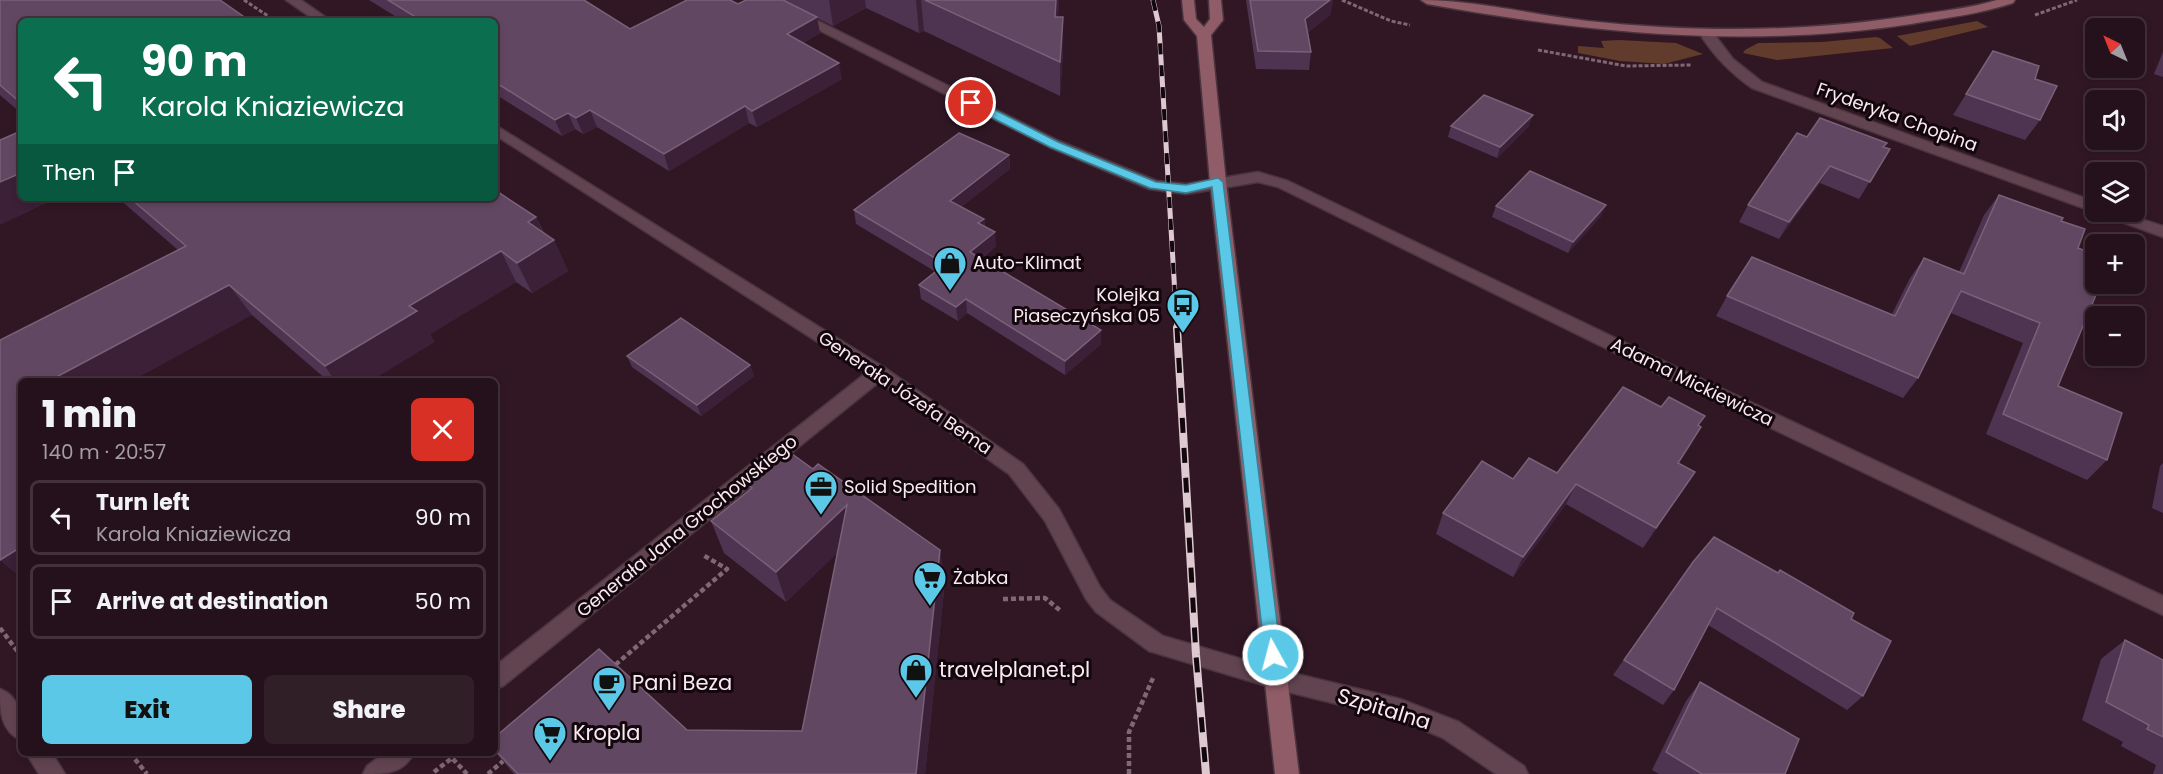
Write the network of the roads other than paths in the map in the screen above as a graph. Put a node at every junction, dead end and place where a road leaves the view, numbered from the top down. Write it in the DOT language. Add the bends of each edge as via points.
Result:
graph roads {
  1 [pos="292,0"];
  2 [pos="766,0"];
  3 [pos="1188,0"];
  4 [pos="1215,0"];
  5 [pos="1427,0"];
  6 [pos="2009,0"];
  7 [pos="320,18"];
  8 [pos="1706,33"];
  9 [pos="1204,35"];
  10 [pos="498,131"];
  11 [pos="1218,182"];
  12 [pos="2085,204"];
  13 [pos="2134,222"];
  14 [pos="2163,232"];
  15 [pos="879,373"];
  16 [pos="2163,606"];
  17 [pos="498,677"];
  18 [pos="1276,679"];
  19 [pos="0,699"];
  20 [pos="18,725"];
  21 [pos="40,756"];
  22 [pos="398,756"];
  23 [pos="53,774"];
  24 [pos="375,774"];
  25 [pos="1287,774"];
  26 [pos="1516,774"];
  1 -- 7 [label="street"];
  2 -- 11 [label="street, Adama Mickiewicza" via="1054,144 1142,181 1170,189"];
  3 -- 9 [label="street" via="1190,20"];
  4 -- 9 [label="street" via="1217,20"];
  5 -- 8 [label="street" via="1538,20"];
  6 -- 8 [label="street" via="1875,26"];
  8 -- 12 [label="street, Fryderyka Chopina" via="1735,71 1757,85"];
  9 -- 11 [label="street"];
  10 -- 15 [label="street, Generała Józefa Bema"];
  11 -- 16 [label="street, Adama Mickiewicza" via="1258,177 1283,184"];
  11 -- 18 [label="street"];
  13 -- 14 [label="street"];
  15 -- 17 [label="street, Generała Jana Grochowskiego"];
  15 -- 18 [label="street, Generała Józefa Bema" via="1016,469 1052,515 1094,593 1120,620 1157,644"];
  18 -- 25 [label="street"];
  18 -- 26 [label="street, Szpitalna" via="1424,718 1451,730"];
  19 -- 20 [label="street"];
  21 -- 23 [label="street"];
  22 -- 24 [label="street"];
}
